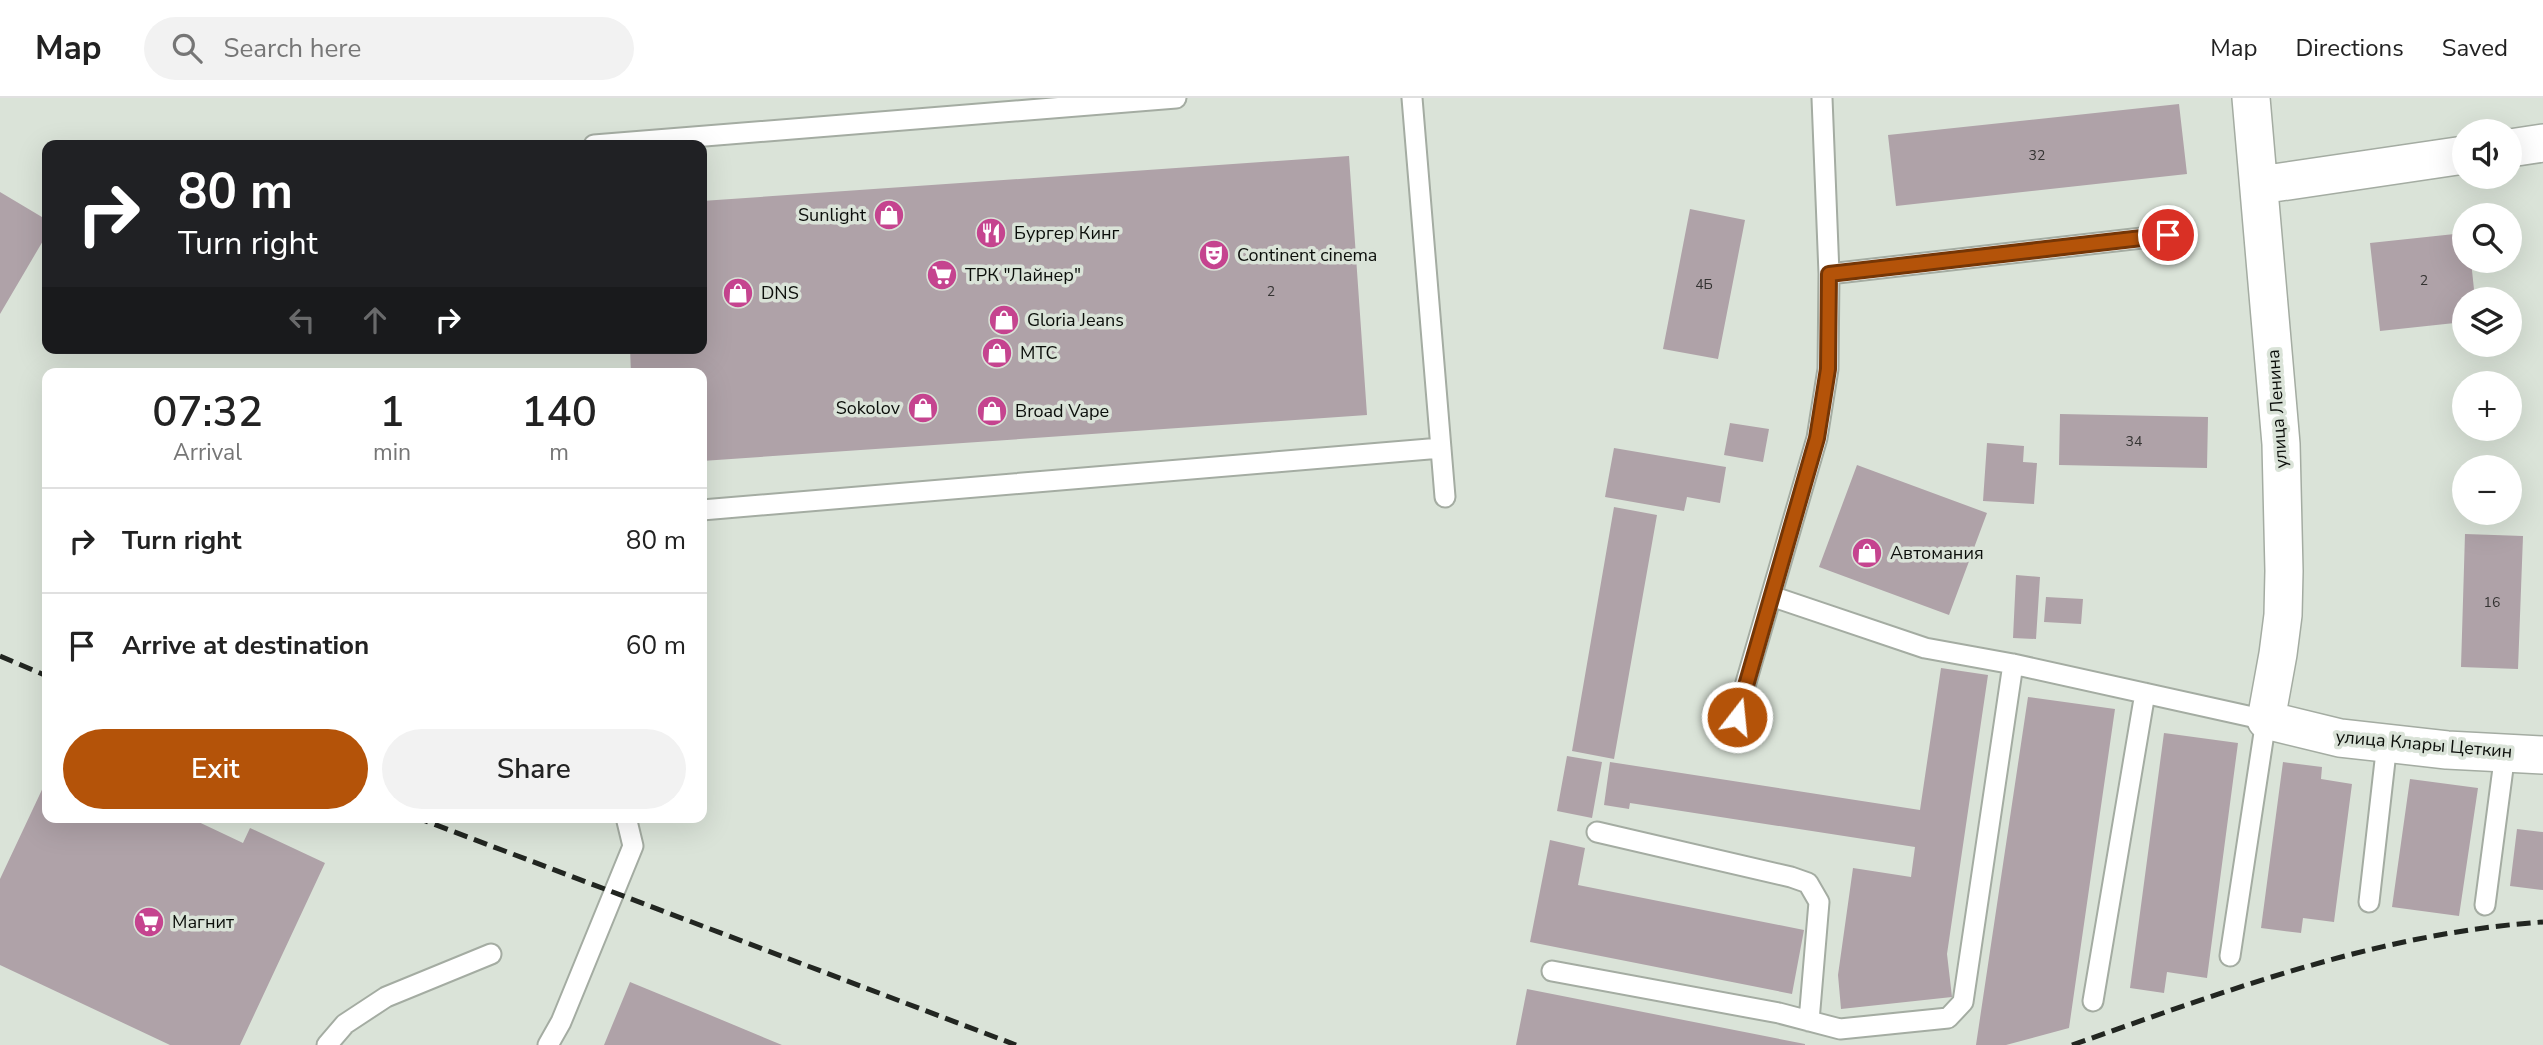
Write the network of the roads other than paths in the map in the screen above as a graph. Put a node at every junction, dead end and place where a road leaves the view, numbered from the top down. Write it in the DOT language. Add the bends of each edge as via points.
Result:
graph roads {
  1 [pos="1176,98"];
  2 [pos="1412,98"];
  3 [pos="1822,98"];
  4 [pos="2251,98"];
  5 [pos="656,140"];
  6 [pos="2543,143"];
  7 [pos="2522,146"];
  8 [pos="2452,157"];
  9 [pos="2260,185"];
  10 [pos="2168,235"];
  11 [pos="1829,274"];
  12 [pos="1441,448"];
  13 [pos="1445,497"];
  14 [pos="707,510"];
  15 [pos="1771,596"];
  16 [pos="2013,664"];
  17 [pos="2145,693"];
  18 [pos="1737,717"];
  19 [pos="2266,720"];
  20 [pos="2387,743"];
  21 [pos="2505,753"];
  22 [pos="2543,755"];
  23 [pos="627,823"];
  24 [pos="1597,832"];
  25 [pos="2369,902"];
  26 [pos="2485,905"];
  27 [pos="491,954"];
  28 [pos="2230,956"];
  29 [pos="1552,971"];
  30 [pos="2093,1001"];
  31 [pos="1809,1021"];
  32 [pos="1835,1037"];
  33 [pos="327,1045"];
  34 [pos="548,1045"];
  1 -- 5 [label="lane"];
  2 -- 12 [label="lane"];
  3 -- 11 [label="lane"];
  4 -- 9 [label="street, улица Ленина"];
  6 -- 7 [label="street"];
  8 -- 9 [label="street"];
  9 -- 19 [label="street, улица Ленина" via="2281,444 2284,571 2283,615"];
  10 -- 11 [label="lane"];
  11 -- 15 [label="lane" via="1828,369 1817,438"];
  12 -- 13 [label="lane"];
  12 -- 14 [label="lane"];
  15 -- 16 [label="lane" via="1925,648"];
  15 -- 18 [label="lane"];
  16 -- 17 [label="lane"];
  16 -- 32 [label="lane" via="1963,1002 1948,1018"];
  17 -- 19 [label="lane"];
  17 -- 30 [label="lane"];
  19 -- 20 [label="street, улица Клары Цеткин" via="2340,738"];
  19 -- 28 [label="lane"];
  20 -- 21 [label="street, улица Клары Цеткин"];
  20 -- 25 [label="lane"];
  21 -- 22 [label="street, улица Клары Цеткин"];
  21 -- 26 [label="lane"];
  23 -- 34 [label="lane" via="632,846"];
  24 -- 31 [label="lane" via="1808,883 1819,902"];
  27 -- 33 [label="lane" via="386,997 345,1024"];
  29 -- 31 [label="lane"];
  31 -- 32 [label="lane"];
}
